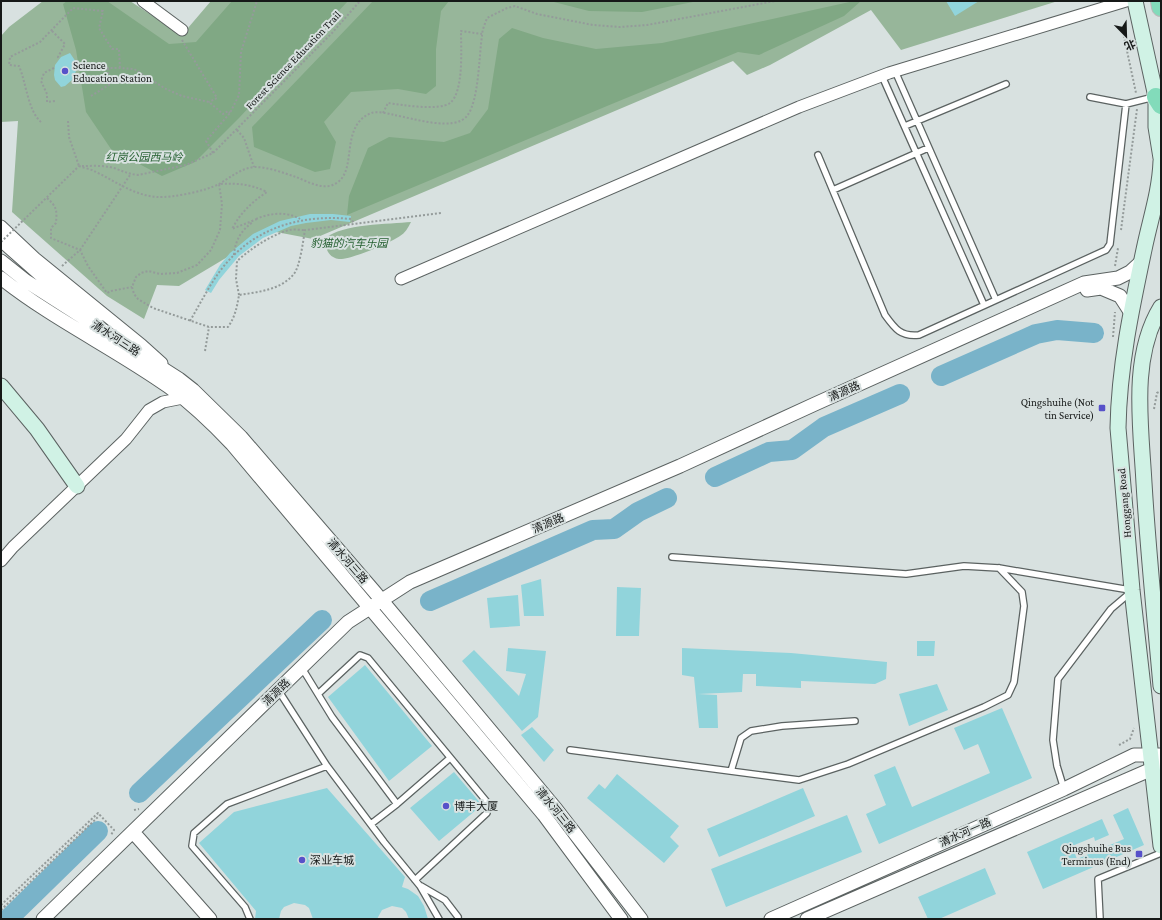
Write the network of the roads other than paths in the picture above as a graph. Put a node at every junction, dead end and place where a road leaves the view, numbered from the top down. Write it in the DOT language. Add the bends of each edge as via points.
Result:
graph roads {
  1 [pos="143,1"];
  2 [pos="1126,1"];
  3 [pos="1135,1"];
  4 [pos="1160,1"];
  5 [pos="1161,7"];
  6 [pos="181,29"];
  7 [pos="895,71"];
  8 [pos="882,76"];
  9 [pos="1006,84"];
  10 [pos="1090,97"];
  11 [pos="1159,101"];
  12 [pos="1126,104"];
  13 [pos="917,121"];
  14 [pos="905,126"];
  15 [pos="928,148"];
  16 [pos="916,153"];
  17 [pos="818,155"];
  18 [pos="1161,158"];
  19 [pos="1161,161"];
  20 [pos="832,190"];
  21 [pos="1,226"];
  22 [pos="1,241"];
  23 [pos="1,261"];
  24 [pos="1141,262"];
  25 [pos="1,278"];
  26 [pos="401,279"];
  27 [pos="996,300"];
  28 [pos="984,305"];
  29 [pos="1161,307"];
  30 [pos="1131,313"];
  31 [pos="130,346"];
  32 [pos="178,379"];
  33 [pos="1,386"];
  34 [pos="188,394"];
  35 [pos="77,486"];
  36 [pos="672,558"];
  37 [pos="1,561"];
  38 [pos="999,568"];
  39 [pos="1132,590"];
  40 [pos="383,603"];
  41 [pos="372,611"];
  42 [pos="305,673"];
  43 [pos="1161,686"];
  44 [pos="318,694"];
  45 [pos="282,696"];
  46 [pos="854,721"];
  47 [pos="570,750"];
  48 [pos="450,758"];
  49 [pos="1156,760"];
  50 [pos="327,766"];
  51 [pos="731,771"];
  52 [pos="1064,789"];
  53 [pos="397,804"];
  54 [pos="371,824"];
  55 [pos="135,834"];
  56 [pos="1161,846"];
  57 [pos="1161,853"];
  58 [pos="415,880"];
  59 [pos="420,886"];
  60 [pos="458,917"];
  61 [pos="43,919"];
  62 [pos="51,919"];
  63 [pos="210,919"];
  64 [pos="250,919"];
  65 [pos="439,919"];
  66 [pos="621,919"];
  67 [pos="641,919"];
  68 [pos="771,919"];
  69 [pos="807,919"];
  70 [pos="1100,919"];
  1 -- 6 [label="street"];
  2 -- 7 [label="street"];
  3 -- 11 [label="main road"];
  4 -- 5 [label="highway"];
  7 -- 8 [label="street"];
  7 -- 13 [label="lane"];
  8 -- 14 [label="lane"];
  8 -- 26 [label="street" via="800,107"];
  9 -- 13 [label="lane"];
  10 -- 12 [label="lane"];
  11 -- 12 [label="lane"];
  11 -- 18 [label="main road" via="1156,127"];
  12 -- 27 [label="lane" via="1110,244 1106,250"];
  13 -- 14 [label="lane"];
  13 -- 15 [label="lane"];
  14 -- 16 [label="lane"];
  15 -- 16 [label="lane"];
  15 -- 27 [label="lane"];
  16 -- 20 [label="lane"];
  16 -- 28 [label="lane"];
  17 -- 20 [label="lane"];
  19 -- 24 [label="main road, Honggang Road" via="1159,186"];
  20 -- 28 [label="lane" via="886,315 892,326 900,333 918,335"];
  21 -- 32 [label="street" via="35,258 142,345"];
  22 -- 31 [label="street" via="42,276 93,313"];
  23 -- 31 [label="street, 清水河三路" via="26,281"];
  24 -- 30 [label="main road, Honggang Road"];
  24 -- 40 [label="street, 清源路" via="1118,278 1084,283 680,466 410,582"];
  25 -- 34 [label="street, 清水河三路" via="48,312 170,388"];
  27 -- 28 [label="lane"];
  29 -- 43 [label="main road, Honggang Road" via="1145,343 1141,396 1146,513"];
  30 -- 39 [label="main road, Honggang Road" via="1122,364 1118,428"];
  30 -- 40 [label="street, 清源路" via="1120,296 1100,288 1086,291"];
  31 -- 32 [label="street, 清水河三路"];
  32 -- 34 [label="street, 清水河三路"];
  33 -- 35 [label="main road" via="37,429"];
  34 -- 35 [label="street" via="163,402 149,410 126,439"];
  34 -- 40 [label="street, 清水河三路" via="241,437"];
  34 -- 41 [label="street, 清水河三路"];
  35 -- 37 [label="street" via="12,547"];
  36 -- 38 [label="lane" via="906,574 964,566"];
  38 -- 39 [label="lane"];
  38 -- 51 [label="lane" via="1022,592 1024,606 1014,682 1008,695 848,764 799,780"];
  39 -- 49 [label="main road, Honggang Road"];
  39 -- 52 [label="lane" via="1111,609 1058,679 1053,740"];
  40 -- 41 [label="street, 清源路"];
  40 -- 67 [label="street, 清水河三路" via="556,809"];
  41 -- 42 [label="street, 清源路"];
  41 -- 55 [label="street, 清源路" via="348,622"];
  41 -- 66 [label="street, 清水河三路" via="544,815"];
  42 -- 44 [label="lane"];
  42 -- 45 [label="street, 清源路"];
  44 -- 48 [label="lane" via="360,655 368,658"];
  44 -- 53 [label="lane"];
  45 -- 50 [label="lane"];
  45 -- 55 [label="street, 清源路"];
  46 -- 51 [label="lane" via="751,731 741,738"];
  47 -- 51 [label="lane"];
  48 -- 53 [label="lane"];
  48 -- 58 [label="lane" via="487,802 487,813"];
  49 -- 52 [label="street, 清水河一路" via="1134,755"];
  49 -- 56 [label="main road, Honggang Road"];
  49 -- 69 [label="street, 清水河一路"];
  50 -- 54 [label="lane"];
  50 -- 64 [label="lane" via="227,804 194,833 192,846 245,907"];
  52 -- 68 [label="street, 清水河一路"];
  53 -- 54 [label="lane"];
  54 -- 58 [label="lane"];
  55 -- 61 [label="street, 清源路"];
  55 -- 62 [label="street, 清源路"];
  55 -- 63 [label="street"];
  57 -- 70 [label="lane" via="1098,880"];
  58 -- 59 [label="lane"];
  59 -- 60 [label="lane" via="445,900"];
  59 -- 65 [label="lane"];
}
